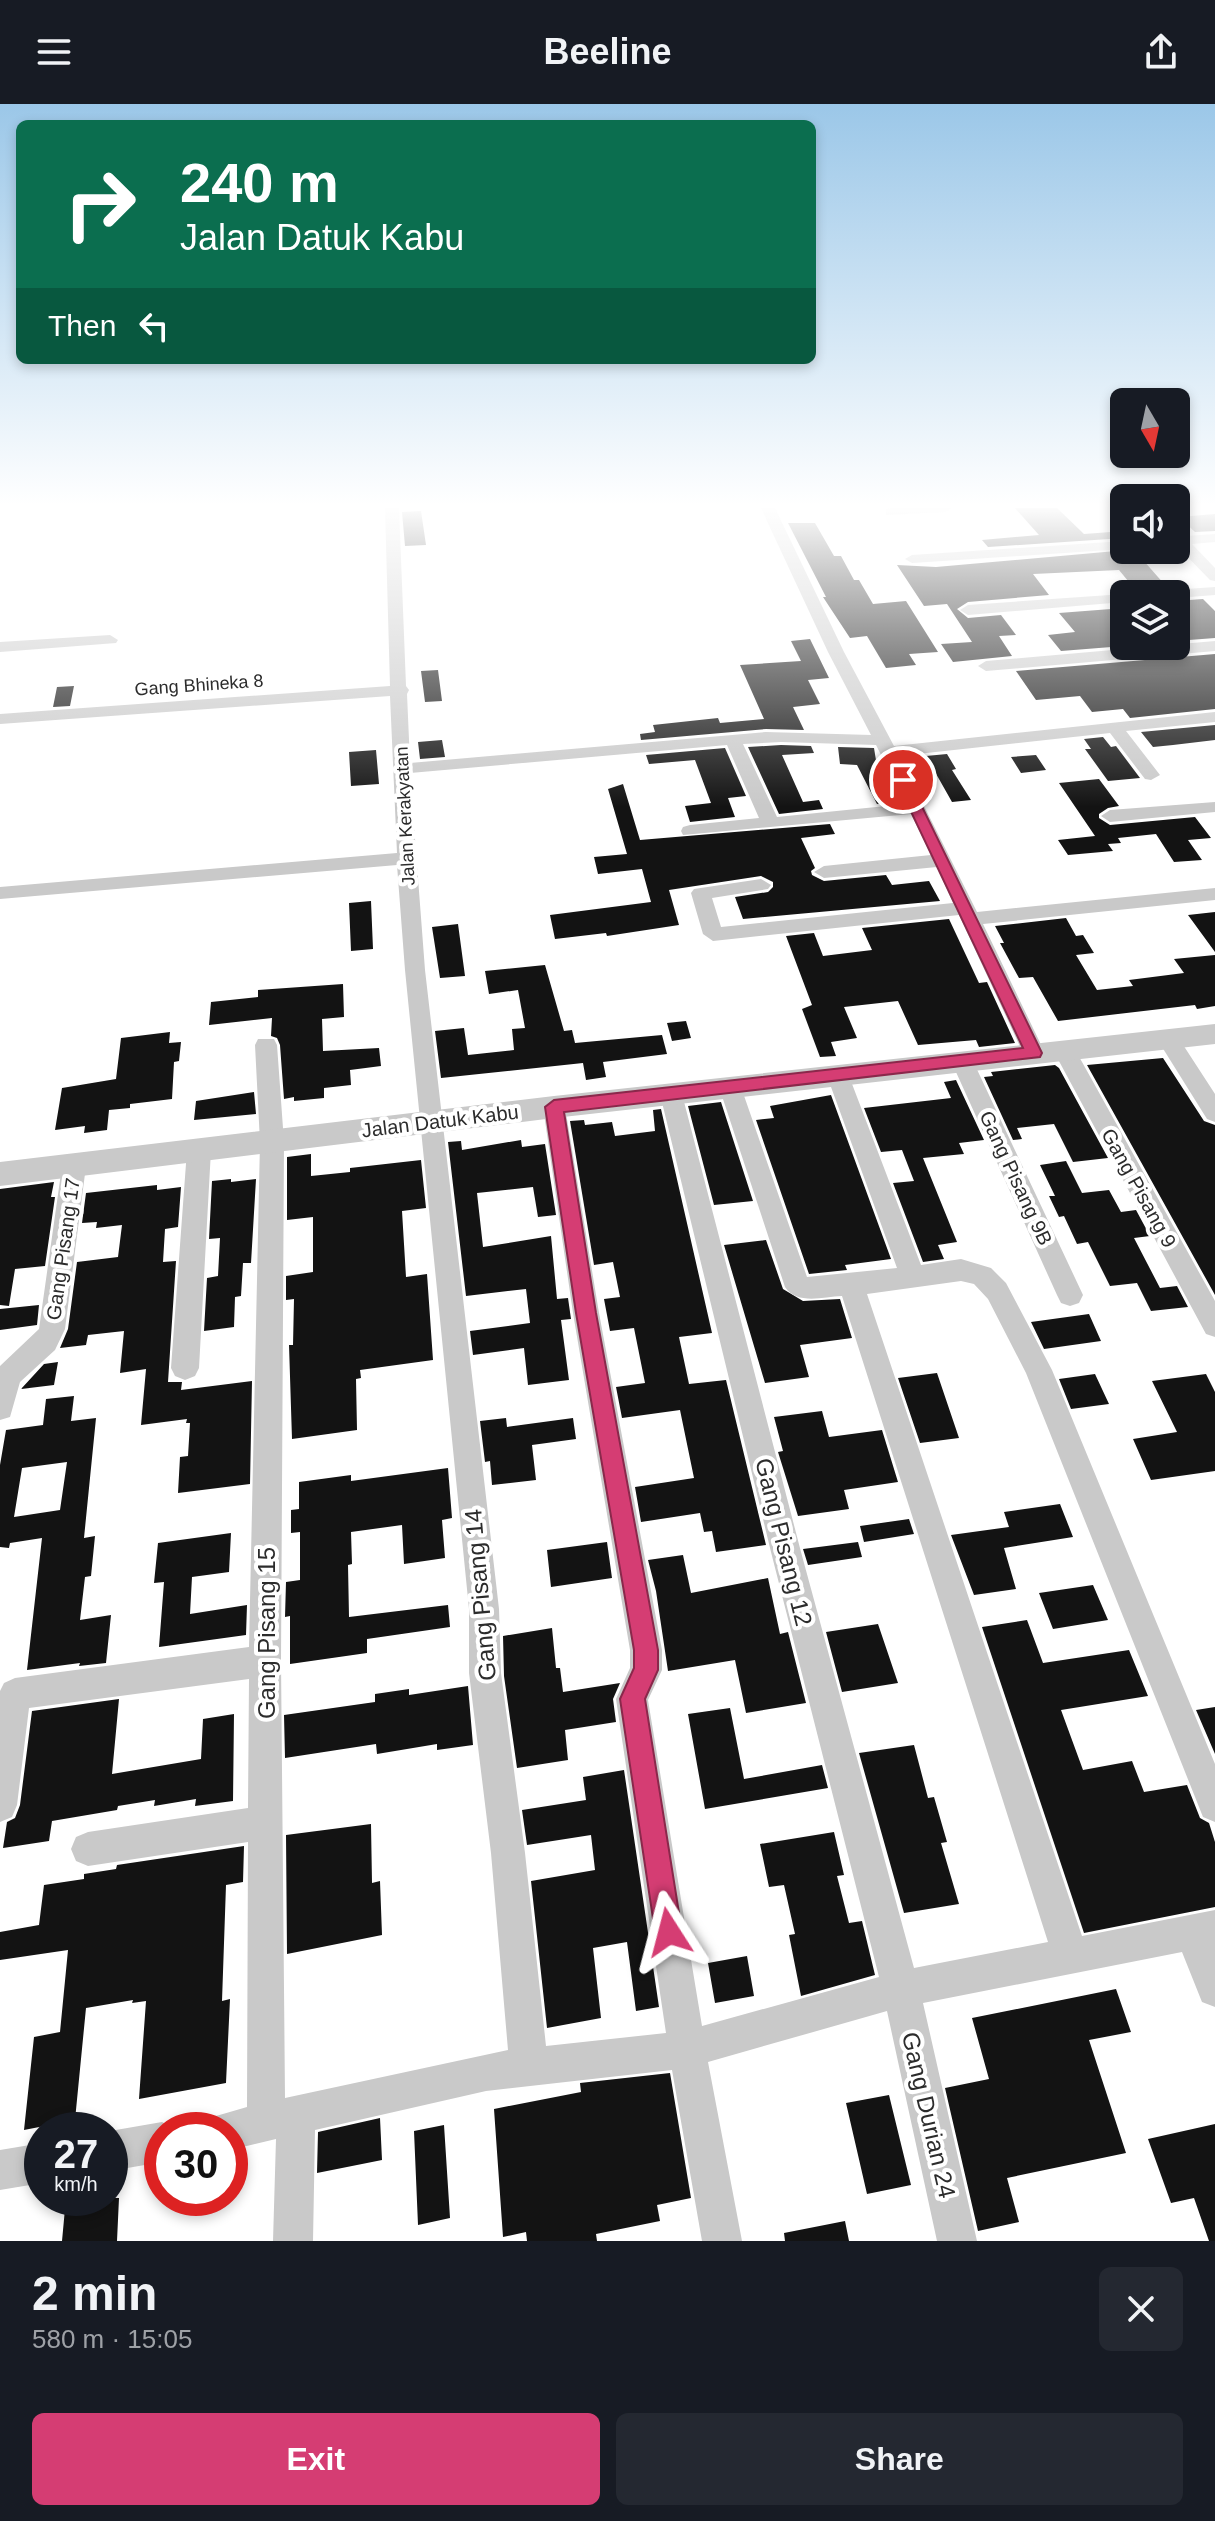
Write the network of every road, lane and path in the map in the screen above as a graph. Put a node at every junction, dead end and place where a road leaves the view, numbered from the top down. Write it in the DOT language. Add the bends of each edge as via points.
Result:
graph roads {
  1 [pos="397,608"];
  2 [pos="815,608"];
  3 [pos="998,608"];
  4 [pos="968,610"];
  5 [pos="110,640"];
  6 [pos="1215,646"];
  7 [pos="0,647"];
  8 [pos="986,666"];
  9 [pos="401,690"];
  10 [pos="1215,717"];
  11 [pos="0,719"];
  12 [pos="1113,726"];
  13 [pos="733,740"];
  14 [pos="886,746"];
  15 [pos="401,769"];
  16 [pos="1151,775"];
  17 [pos="1215,807"];
  18 [pos="916,808"];
  19 [pos="1110,816"];
  20 [pos="770,822"];
  21 [pos="690,831"];
  22 [pos="407,858"];
  23 [pos="943,860"];
  24 [pos="824,872"];
  25 [pos="761,885"];
  26 [pos="0,893"];
  27 [pos="1215,894"];
  28 [pos="966,914"];
  29 [pos="1215,1034"];
  30 [pos="1168,1039"];
  31 [pos="266,1045"];
  32 [pos="1064,1050"];
  33 [pos="1034,1053"];
  34 [pos="962,1061"];
  35 [pos="838,1076"];
  36 [pos="730,1087"];
  37 [pos="671,1094"];
  38 [pos="554,1107"];
  39 [pos="1215,1113"];
  40 [pos="432,1123"];
  41 [pos="272,1142"];
  42 [pos="199,1150"];
  43 [pos="74,1166"];
  44 [pos="0,1174"];
  45 [pos="913,1277"];
  46 [pos="851,1285"];
  47 [pos="1070,1295"];
  48 [pos="1215,1326"];
  49 [pos="185,1368"];
  50 [pos="0,1408"];
  51 [pos="265,1661"];
  52 [pos="0,1805"];
  53 [pos="1215,1805"];
  54 [pos="266,1822"];
  55 [pos="88,1849"];
  56 [pos="1204,1931"];
  57 [pos="1071,1958"];
  58 [pos="901,1989"];
  59 [pos="1215,1989"];
  60 [pos="687,2049"];
  61 [pos="529,2068"];
  62 [pos="264,2124"];
  63 [pos="24,2166"];
  64 [pos="0,2170"];
  65 [pos="293,2241"];
  66 [pos="722,2241"];
  67 [pos="957,2241"];
  1 -- 9 [label="street, Jalan Kerakyatan"];
  2 -- 14 [label="street"];
  3 -- 4 [label="street"];
  5 -- 7 [label="street"];
  6 -- 8 [label="street"];
  9 -- 11 [label="street, Gang Bhineka 8"];
  9 -- 15 [label="street, Jalan Kerakyatan"];
  10 -- 12 [label="street"];
  12 -- 14 [label="street" via="1007,742"];
  12 -- 16 [label="street"];
  13 -- 14 [label="street" via="792,736"];
  13 -- 15 [label="street"];
  13 -- 20 [label="street"];
  14 -- 18 [label="street"];
  15 -- 22 [label="street, Jalan Kerakyatan"];
  17 -- 19 [label="street"];
  18 -- 20 [label="street"];
  18 -- 23 [label="street"];
  20 -- 21 [label="street"];
  22 -- 26 [label="street"];
  22 -- 40 [label="street, Jalan Kerakyatan"];
  23 -- 24 [label="street"];
  23 -- 28 [label="street"];
  25 -- 28 [label="street" via="701,893 713,934"];
  27 -- 28 [label="street"];
  28 -- 33 [label="street"];
  29 -- 30 [label="street, Jalan Datuk Kabu"];
  30 -- 32 [label="street, Jalan Datuk Kabu"];
  30 -- 39 [label="street"];
  31 -- 41 [label="street, Gang Pisang 15"];
  32 -- 33 [label="street, Jalan Datuk Kabu"];
  32 -- 48 [label="street, Gang Pisang 9"];
  33 -- 34 [label="street, Jalan Datuk Kabu"];
  34 -- 35 [label="street, Jalan Datuk Kabu"];
  34 -- 47 [label="street, Gang Pisang 9B"];
  35 -- 36 [label="street, Jalan Datuk Kabu"];
  35 -- 45 [label="street"];
  36 -- 37 [label="street, Jalan Datuk Kabu"];
  36 -- 46 [label="street" via="794,1279 800,1288"];
  37 -- 38 [label="street, Jalan Datuk Kabu"];
  37 -- 58 [label="street, Gang Pisang 12"];
  38 -- 40 [label="street, Jalan Datuk Kabu"];
  38 -- 60 [label="street" via="646,1650 646,1670 632,1699"];
  40 -- 41 [label="street, Jalan Datuk Kabu"];
  40 -- 61 [label="street, Gang Pisang 14"];
  41 -- 42 [label="street, Jalan Datuk Kabu"];
  41 -- 51 [label="street, Gang Pisang 15"];
  42 -- 43 [label="street, Jalan Datuk Kabu"];
  42 -- 49 [label="street"];
  43 -- 44 [label="street, Jalan Datuk Kabu"];
  43 -- 50 [label="street, Gang Pisang 17" via="52,1329 46,1344 9,1375"];
  45 -- 46 [label="street"];
  45 -- 53 [label="street" via="961,1270 982,1276 997,1291 1038,1370"];
  46 -- 57 [label="street"];
  51 -- 52 [label="street" via="15,1694"];
  51 -- 54 [label="street, Gang Pisang 15"];
  54 -- 55 [label="street"];
  54 -- 62 [label="street, Gang Pisang 15"];
  56 -- 57 [label="street"];
  56 -- 59 [label="street"];
  57 -- 58 [label="street"];
  58 -- 60 [label="street"];
  58 -- 67 [label="street, Gang Durian 24"];
  60 -- 61 [label="street"];
  60 -- 66 [label="street"];
  61 -- 62 [label="street" via="486,2072"];
  62 -- 65 [label="street, Gang Pisang 15"];
  63 -- 64 [label="street"];
}
